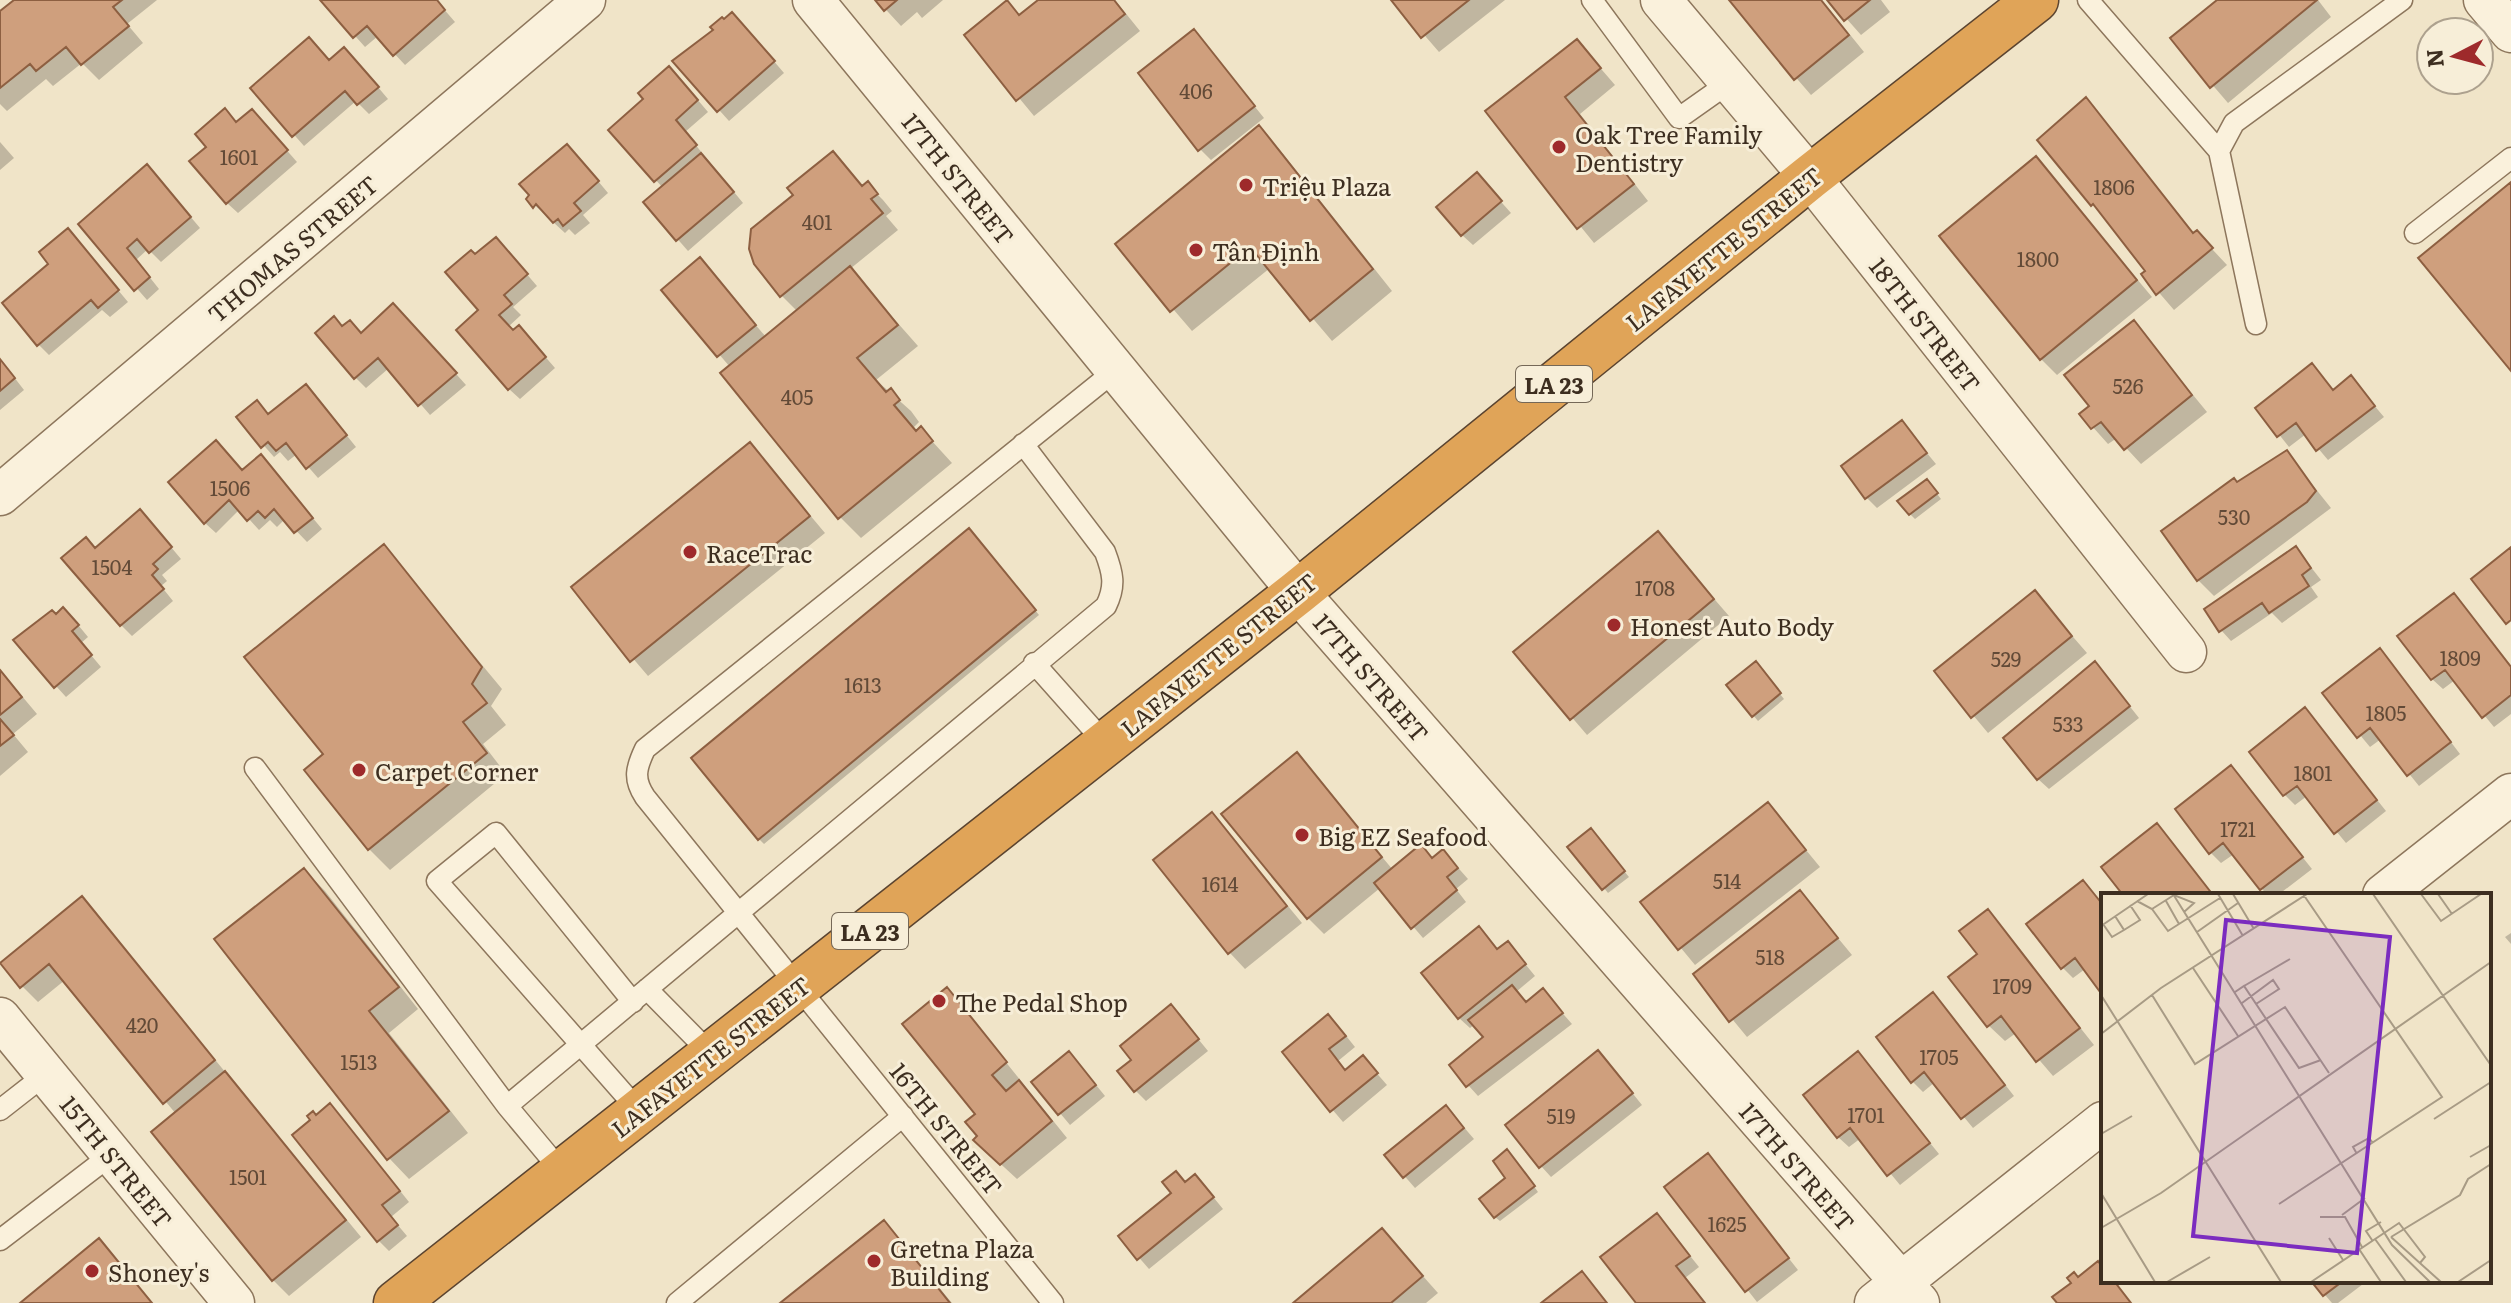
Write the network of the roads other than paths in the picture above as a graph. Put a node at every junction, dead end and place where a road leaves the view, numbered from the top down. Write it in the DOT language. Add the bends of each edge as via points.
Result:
graph roads {
  1 [pos="585,0"];
  2 [pos="813,0"];
  3 [pos="1592,0"];
  4 [pos="1661,0"];
  5 [pos="2036,0"];
  6 [pos="2088,0"];
  7 [pos="2402,0"];
  8 [pos="2484,0"];
  9 [pos="2511,32"];
  10 [pos="1730,82"];
  11 [pos="2219,151"];
  12 [pos="2511,158"];
  13 [pos="1810,177"];
  14 [pos="2415,233"];
  15 [pos="2256,324"];
  16 [pos="1116,370"];
  17 [pos="1023,444"];
  18 [pos="0,495"];
  19 [pos="1298,592"];
  20 [pos="2186,652"];
  21 [pos="1034,663"];
  22 [pos="1106,744"];
  23 [pos="255,768"];
  24 [pos="2511,794"];
  25 [pos="2386,893"];
  26 [pos="740,913"];
  27 [pos="800,986"];
  28 [pos="640,996"];
  29 [pos="0,1018"];
  30 [pos="580,1046"];
  31 [pos="711,1054"];
  32 [pos="46,1074"];
  33 [pos="507,1106"];
  34 [pos="0,1110"];
  35 [pos="639,1111"];
  36 [pos="903,1116"];
  37 [pos="2101,1124"];
  38 [pos="111,1155"];
  39 [pos="562,1172"];
  40 [pos="0,1240"];
  41 [pos="1899,1297"];
  42 [pos="234,1303"];
  43 [pos="396,1303"];
  44 [pos="677,1303"];
  45 [pos="1053,1303"];
  1 -- 18 [label="street, THOMAS STREET"];
  2 -- 16 [label="street, 17TH STREET"];
  3 -- 10 [label="lane" via="1679,118"];
  4 -- 10 [label="street, 18TH STREET"];
  5 -- 13 [label="highway, LAFAYETTE STREET / LA 23"];
  6 -- 11 [label="lane"];
  7 -- 11 [label="lane" via="2234,123"];
  8 -- 9 [label="street"];
  10 -- 13 [label="street, 18TH STREET"];
  11 -- 15 [label="lane"];
  12 -- 14 [label="lane"];
  13 -- 19 [label="highway, LAFAYETTE STREET / LA 23"];
  13 -- 20 [label="street, 18TH STREET"];
  16 -- 17 [label="lane"];
  16 -- 19 [label="street, 17TH STREET"];
  17 -- 21 [label="lane" via="1105,552 1114,590 1106,606"];
  17 -- 26 [label="lane, 16TH STREET" via="645,749 635,772 637,786"];
  19 -- 22 [label="highway, LAFAYETTE STREET / LA 23"];
  19 -- 41 [label="street, 17TH STREET"];
  21 -- 22 [label="lane"];
  21 -- 26 [label="lane"];
  22 -- 27 [label="highway, LAFAYETTE STREET / LA 23"];
  23 -- 33 [label="lane"];
  24 -- 25 [label="street"];
  26 -- 27 [label="lane, 16TH STREET"];
  26 -- 28 [label="lane"];
  27 -- 31 [label="highway, LAFAYETTE STREET / LA 23"];
  27 -- 36 [label="lane, 16TH STREET"];
  28 -- 30 [label="lane"];
  28 -- 30 [label="lane" via="496,833 437,881"];
  28 -- 31 [label="lane"];
  29 -- 32 [label="street, 15TH STREET"];
  30 -- 33 [label="lane"];
  30 -- 35 [label="lane"];
  31 -- 35 [label="highway, LAFAYETTE STREET / LA 23"];
  32 -- 34 [label="lane"];
  32 -- 38 [label="street, 15TH STREET"];
  33 -- 39 [label="lane"];
  35 -- 39 [label="highway, LAFAYETTE STREET / LA 23"];
  36 -- 44 [label="lane"];
  36 -- 45 [label="lane, 16TH STREET"];
  37 -- 41 [label="street"];
  38 -- 40 [label="lane"];
  38 -- 42 [label="street, 15TH STREET"];
  39 -- 43 [label="highway, LAFAYETTE STREET / LA 23"];
}
